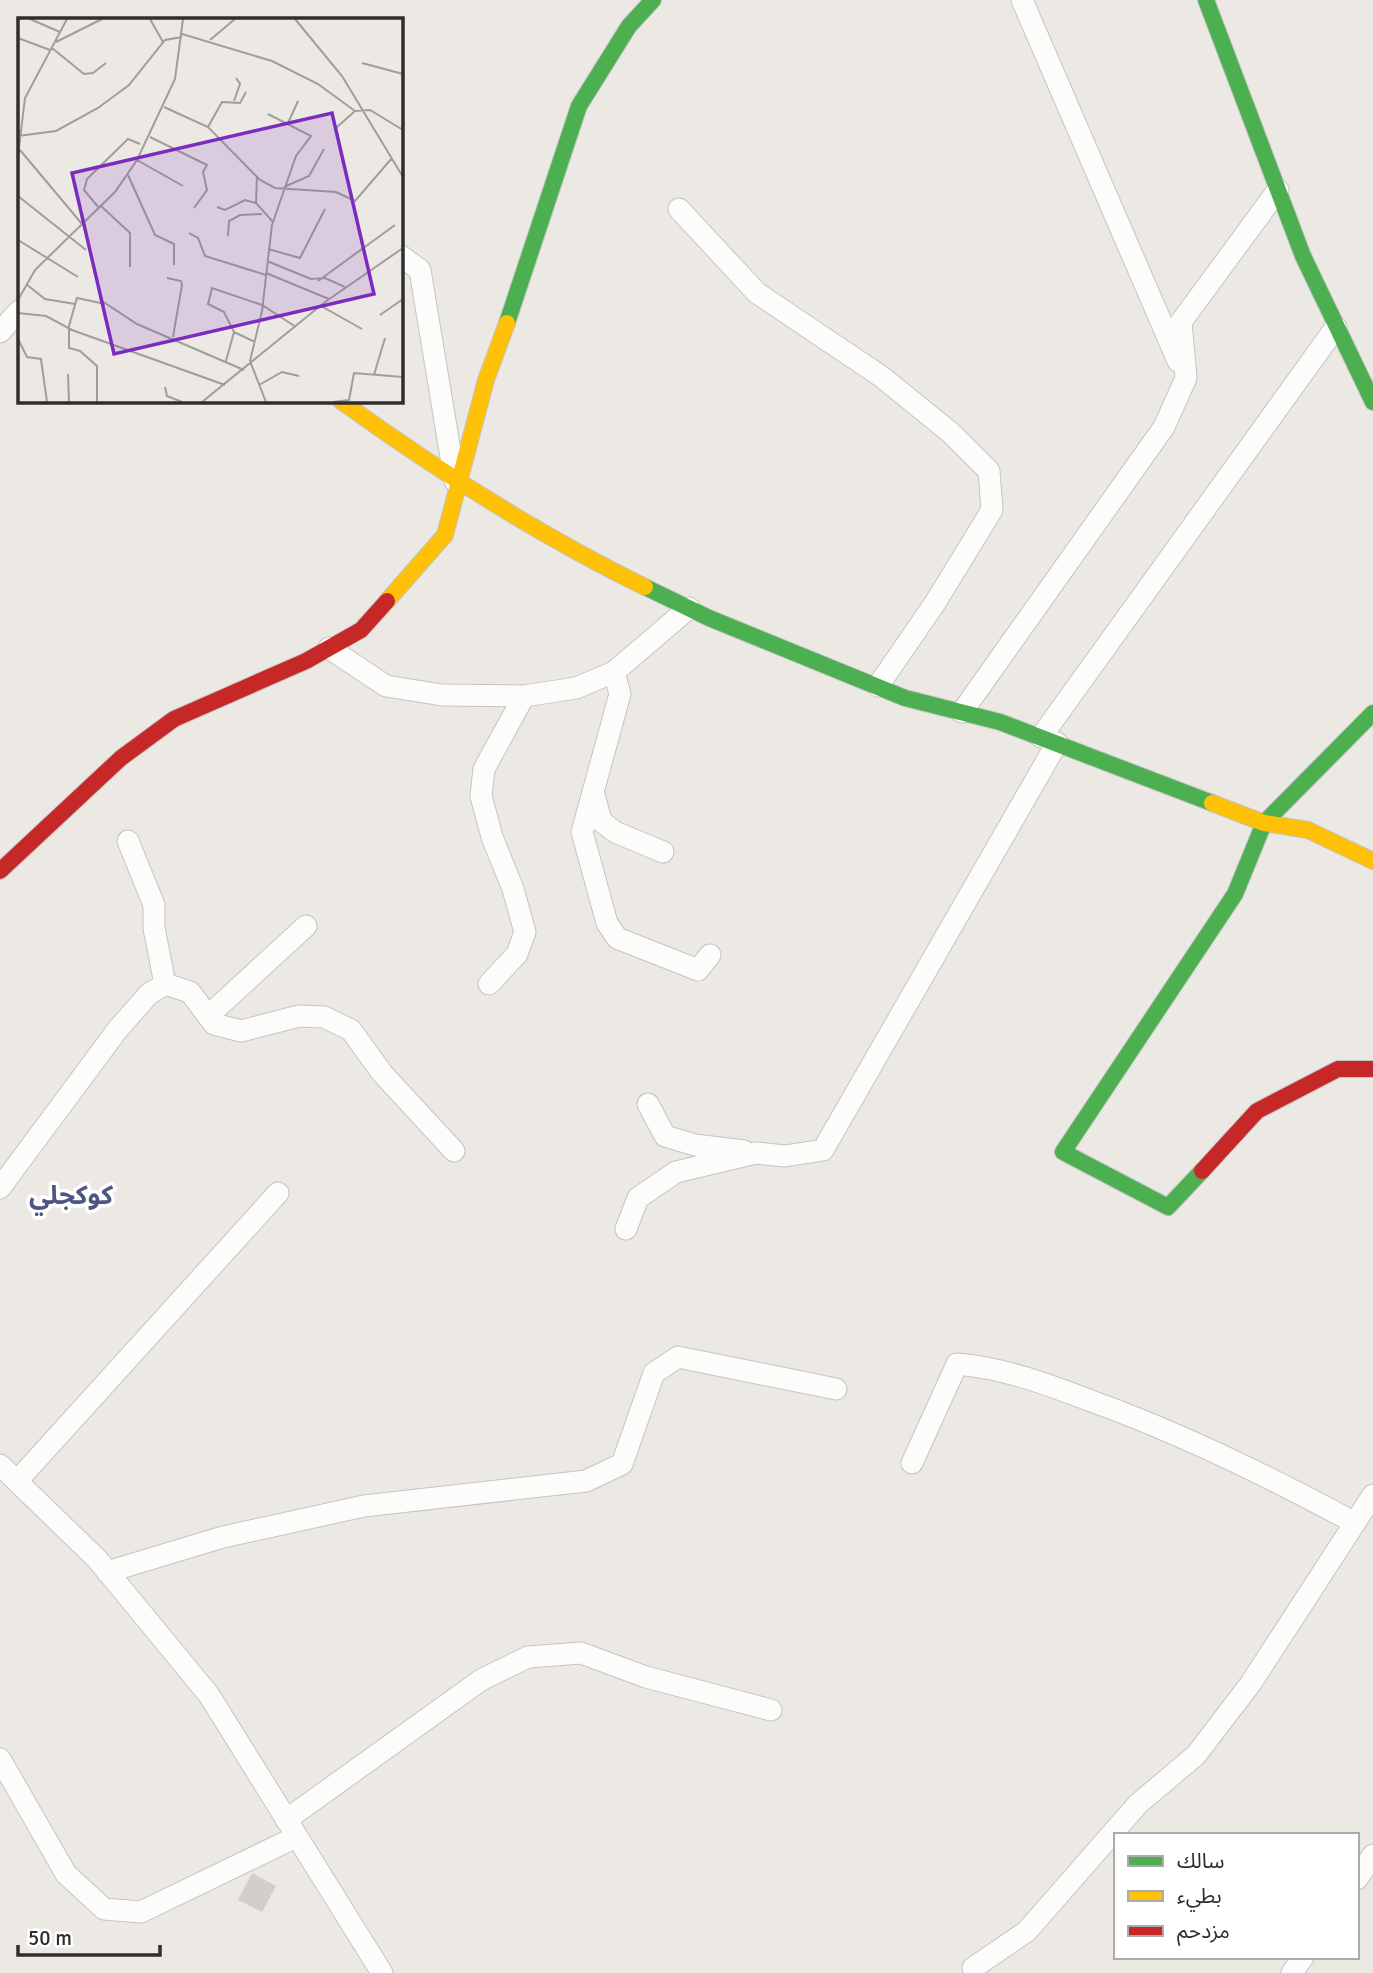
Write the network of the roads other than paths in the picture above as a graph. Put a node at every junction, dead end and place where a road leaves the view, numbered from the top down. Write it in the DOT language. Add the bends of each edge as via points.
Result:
graph roads {
  1 [pos="653,0"];
  2 [pos="1022,0"];
  3 [pos="1206,0"];
  4 [pos="1278,190"];
  5 [pos="679,209"];
  6 [pos="402,257"];
  7 [pos="18,312"];
  8 [pos="1336,327"];
  9 [pos="0,332"];
  10 [pos="1186,378"];
  11 [pos="342,402"];
  12 [pos="1373,402"];
  13 [pos="458,482"];
  14 [pos="689,608"];
  15 [pos="329,648"];
  16 [pos="614,672"];
  17 [pos="878,686"];
  18 [pos="524,696"];
  19 [pos="962,712"];
  20 [pos="1373,713"];
  21 [pos="1049,740"];
  22 [pos="594,794"];
  23 [pos="1264,823"];
  24 [pos="128,841"];
  25 [pos="663,852"];
  26 [pos="1373,862"];
  27 [pos="0,872"];
  28 [pos="306,926"];
  29 [pos="710,955"];
  30 [pos="165,984"];
  31 [pos="489,984"];
  32 [pos="208,1016"];
  33 [pos="1373,1069"];
  34 [pos="648,1104"];
  35 [pos="454,1152"];
  36 [pos="756,1153"];
  37 [pos="0,1188"];
  38 [pos="278,1193"];
  39 [pos="626,1228"];
  40 [pos="836,1389"];
  41 [pos="912,1463"];
  42 [pos="0,1465"];
  43 [pos="18,1480"];
  44 [pos="1373,1495"];
  45 [pos="1355,1523"];
  46 [pos="107,1572"];
  47 [pos="771,1710"];
  48 [pos="0,1759"];
  49 [pos="291,1828"];
  50 [pos="1373,1855"];
  51 [pos="1359,1876"];
  52 [pos="1002,1948"];
  53 [pos="973,1968"];
  54 [pos="382,1973"];
  55 [pos="995,1973"];
  1 -- 13 [label="street" via="629,26 579,106 486,380"];
  2 -- 10 [label="street"];
  3 -- 4 [label="street"];
  4 -- 8 [label="street"];
  4 -- 10 [label="street" via="1181,322"];
  5 -- 17 [label="street" via="757,293 882,377 989,471 992,510"];
  6 -- 13 [label="street" via="420,271"];
  7 -- 9 [label="street"];
  8 -- 12 [label="street"];
  8 -- 21 [label="street"];
  10 -- 19 [label="street" via="1164,427"];
  11 -- 13 [label="street"];
  13 -- 14 [label="street" via="580,555"];
  13 -- 15 [label="street" via="445,534 361,630"];
  14 -- 16 [label="street"];
  14 -- 17 [label="street"];
  15 -- 18 [label="street" via="386,686 442,695"];
  15 -- 27 [label="street" via="174,719 121,758"];
  16 -- 18 [label="street" via="576,688"];
  16 -- 22 [label="street" via="620,694"];
  17 -- 19 [label="street"];
  18 -- 31 [label="street" via="484,769 481,796 525,932 517,954"];
  19 -- 21 [label="street"];
  20 -- 23 [label="street"];
  21 -- 23 [label="street"];
  21 -- 36 [label="street" via="823,1150 785,1156"];
  22 -- 25 [label="street" via="601,821 615,832"];
  22 -- 29 [label="street" via="582,832 607,923 617,937 698,970"];
  23 -- 26 [label="street" via="1308,830"];
  23 -- 33 [label="street" via="1235,894 1063,1152 1168,1207 1257,1111 1338,1069"];
  24 -- 30 [label="street" via="154,905"];
  28 -- 32 [label="street"];
  30 -- 32 [label="street" via="190,992"];
  30 -- 37 [label="street" via="149,994 118,1029"];
  32 -- 35 [label="street" via="214,1024 242,1031 299,1017 324,1017 351,1030 382,1073"];
  34 -- 36 [label="street" via="665,1136"];
  36 -- 39 [label="street" via="676,1172 638,1198"];
  38 -- 43 [label="street"];
  40 -- 46 [label="street" via="678,1357 654,1373 622,1464 586,1481 363,1506 223,1537"];
  41 -- 45 [label="street" via="957,1364 991,1367 1158,1426"];
  42 -- 43 [label="street"];
  43 -- 46 [label="street"];
  44 -- 45 [label="street"];
  45 -- 52 [label="street" via="1251,1683 1196,1755 1138,1804 1027,1931"];
  46 -- 49 [label="street" via="209,1695"];
  47 -- 49 [label="street" via="646,1677 581,1653 528,1657 481,1680"];
  48 -- 49 [label="street" via="65,1874 104,1909 141,1912"];
  49 -- 54 [label="street"];
  50 -- 51 [label="street"];
  52 -- 53 [label="street"];
  52 -- 55 [label="street"];
}
